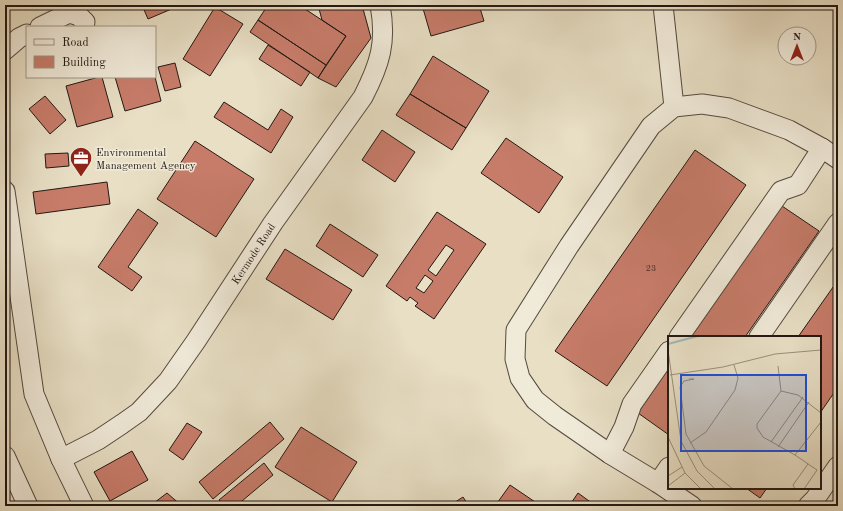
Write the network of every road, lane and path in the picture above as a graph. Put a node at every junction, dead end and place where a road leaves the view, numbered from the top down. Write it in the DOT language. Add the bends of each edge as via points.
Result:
graph roads {
  1 [pos="380,5"];
  2 [pos="663,5"];
  3 [pos="48,25"];
  4 [pos="84,26"];
  5 [pos="26,34"];
  6 [pos="5,50"];
  7 [pos="674,107"];
  8 [pos="822,148"];
  9 [pos="838,159"];
  10 [pos="5,191"];
  11 [pos="838,223"];
  12 [pos="680,336"];
  13 [pos="760,336"];
  14 [pos="668,352"];
  15 [pos="610,454"];
  16 [pos="5,456"];
  17 [pos="62,459"];
  18 [pos="838,466"];
  19 [pos="668,468"];
  20 [pos="658,483"];
  21 [pos="28,506"];
  22 [pos="84,506"];
  23 [pos="692,506"];
  24 [pos="808,506"];
  1 -- 17 [label="street, Kermode Road" via="382,52 375,74 363,97 273,223 168,381 139,412 98,440"];
  2 -- 7 [label="street"];
  3 -- 4 [label="street" via="69,13 79,16 85,22"];
  5 -- 6 [label="street"];
  7 -- 8 [label="street" via="702,104 729,108 789,130"];
  7 -- 15 [label="street" via="651,126 569,246 516,330 515,359 520,378 535,400"];
  8 -- 9 [label="street"];
  8 -- 12 [label="street" via="798,186 781,191"];
  10 -- 17 [label="street" via="34,394"];
  11 -- 13 [label="street"];
  14 -- 15 [label="street" via="632,404"];
  15 -- 20 [label="street"];
  16 -- 21 [label="street"];
  17 -- 22 [label="street"];
  18 -- 24 [label="street"];
  19 -- 20 [label="street"];
  20 -- 23 [label="street"];
}
